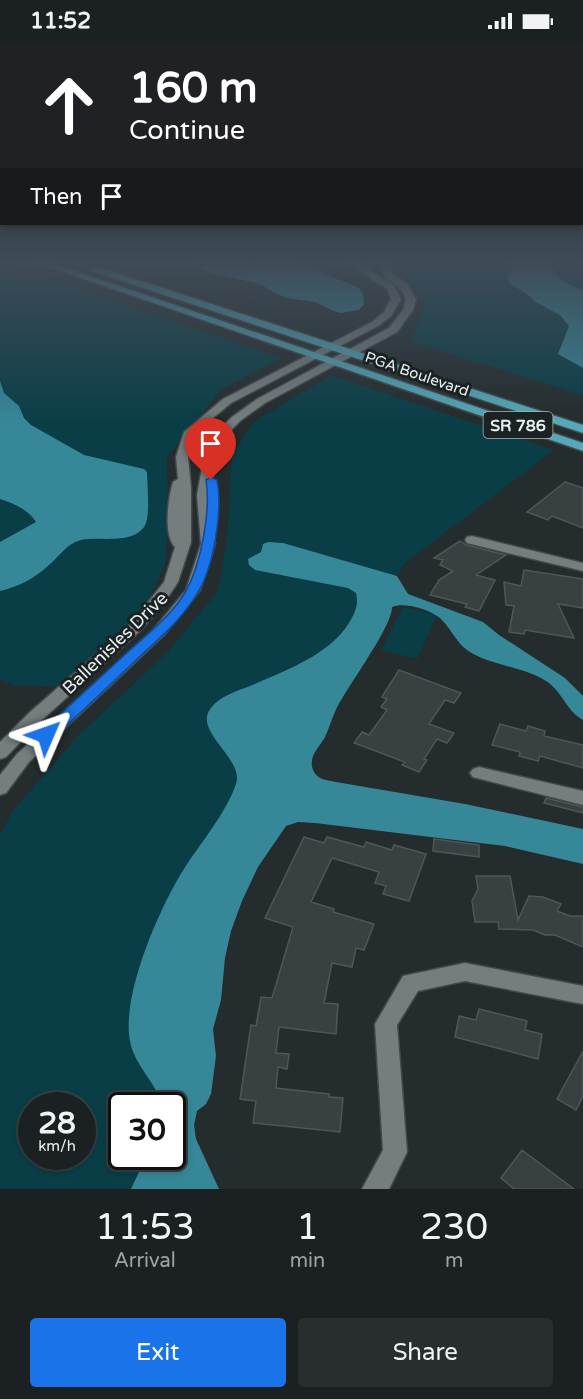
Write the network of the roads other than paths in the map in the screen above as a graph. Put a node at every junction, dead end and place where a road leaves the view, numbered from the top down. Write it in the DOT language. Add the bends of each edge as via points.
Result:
graph roads {
  1 [pos="206,315"];
  2 [pos="219,315"];
  3 [pos="387,315"];
  4 [pos="405,315"];
  5 [pos="322,351"];
  6 [pos="342,358"];
  7 [pos="583,429"];
  8 [pos="583,447"];
  9 [pos="182,462"];
  10 [pos="209,462"];
  11 [pos="204,510"];
  12 [pos="186,511"];
  13 [pos="472,540"];
  14 [pos="208,544"];
  15 [pos="180,549"];
  16 [pos="583,567"];
  17 [pos="0,753"];
  18 [pos="479,773"];
  19 [pos="0,788"];
  20 [pos="583,798"];
  21 [pos="583,995"];
  22 [pos="375,1189"];
  1 -- 5 [label="main road, PGA Boulevard / SR 786"];
  2 -- 5 [label="main road, PGA Boulevard / SR 786"];
  3 -- 5 [label="street, Ballenisles Drive"];
  4 -- 6 [label="street, Ballenisles Drive" via="393,330"];
  5 -- 6 [label="main road, PGA Boulevard / SR 786"];
  5 -- 6 [label="main road, PGA Boulevard / SR 786"];
  5 -- 9 [label="street, Ballenisles Drive" via="227,401 190,432"];
  6 -- 7 [label="main road, PGA Boulevard / SR 786"];
  6 -- 8 [label="main road, PGA Boulevard / SR 786"];
  6 -- 10 [label="street, Ballenisles Drive" via="248,410 215,440"];
  9 -- 10 [label="street"];
  9 -- 12 [label="street, Ballenisles Drive"];
  9 -- 15 [label="street" via="175,495"];
  10 -- 11 [label="street, Ballenisles Drive"];
  10 -- 14 [label="street" via="214,494"];
  11 -- 12 [label="street"];
  11 -- 14 [label="street, Ballenisles Drive"];
  12 -- 15 [label="street, Ballenisles Drive"];
  13 -- 16 [label="street"];
  14 -- 19 [label="street, Ballenisles Drive" via="193,590 180,608 23,758"];
  15 -- 17 [label="street, Ballenisles Drive" via="171,582 136,627"];
  18 -- 20 [label="street"];
  21 -- 22 [label="street" via="465,972 411,983 386,1024 395,1152"];
}
